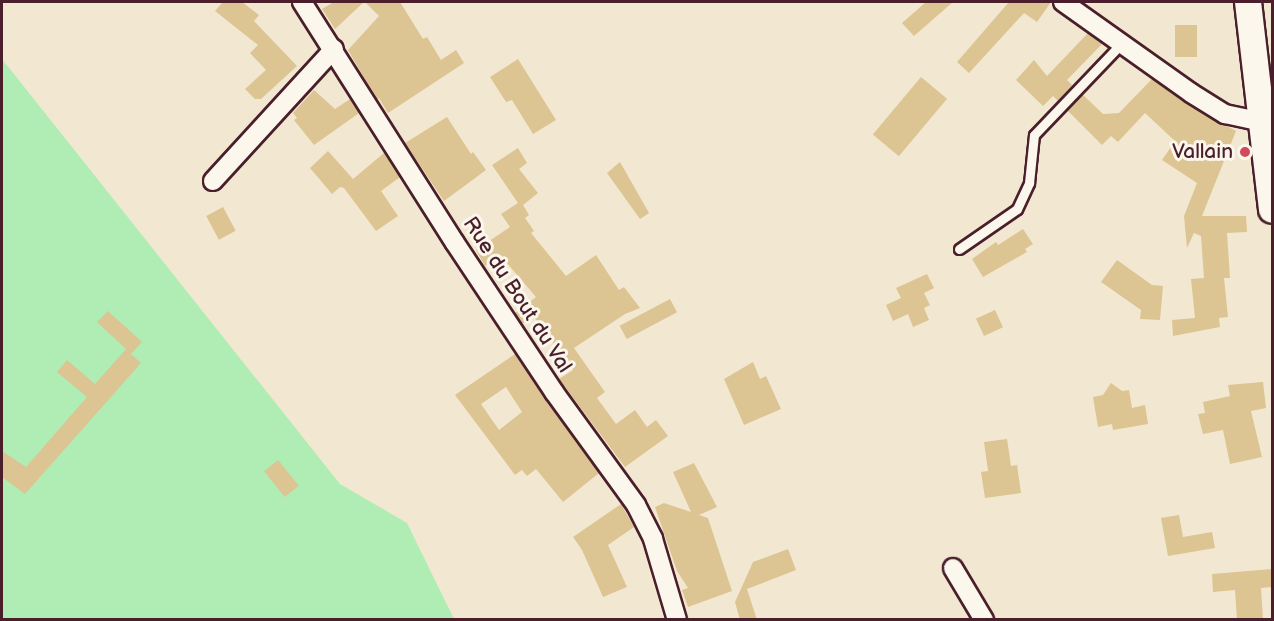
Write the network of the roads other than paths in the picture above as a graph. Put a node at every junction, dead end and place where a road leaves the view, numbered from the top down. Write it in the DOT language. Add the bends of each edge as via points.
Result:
graph roads {
  1 [pos="302,2"];
  2 [pos="1063,2"];
  3 [pos="1248,2"];
  4 [pos="1121,44"];
  5 [pos="334,50"];
  6 [pos="1263,122"];
  7 [pos="213,181"];
  8 [pos="1272,210"];
  9 [pos="959,249"];
  10 [pos="953,568"];
  11 [pos="677,620"];
  12 [pos="984,620"];
  1 -- 5 [label="street, Rue du Bout du Val"];
  2 -- 4 [label="street"];
  3 -- 6 [label="main road"];
  4 -- 6 [label="street" via="1225,114"];
  4 -- 9 [label="lane" via="1034,135 1029,183 1017,209"];
  5 -- 7 [label="street"];
  5 -- 11 [label="street, Rue du Bout du Val" via="554,392 636,505 653,539"];
  6 -- 8 [label="main road"];
  10 -- 12 [label="street"];
}
